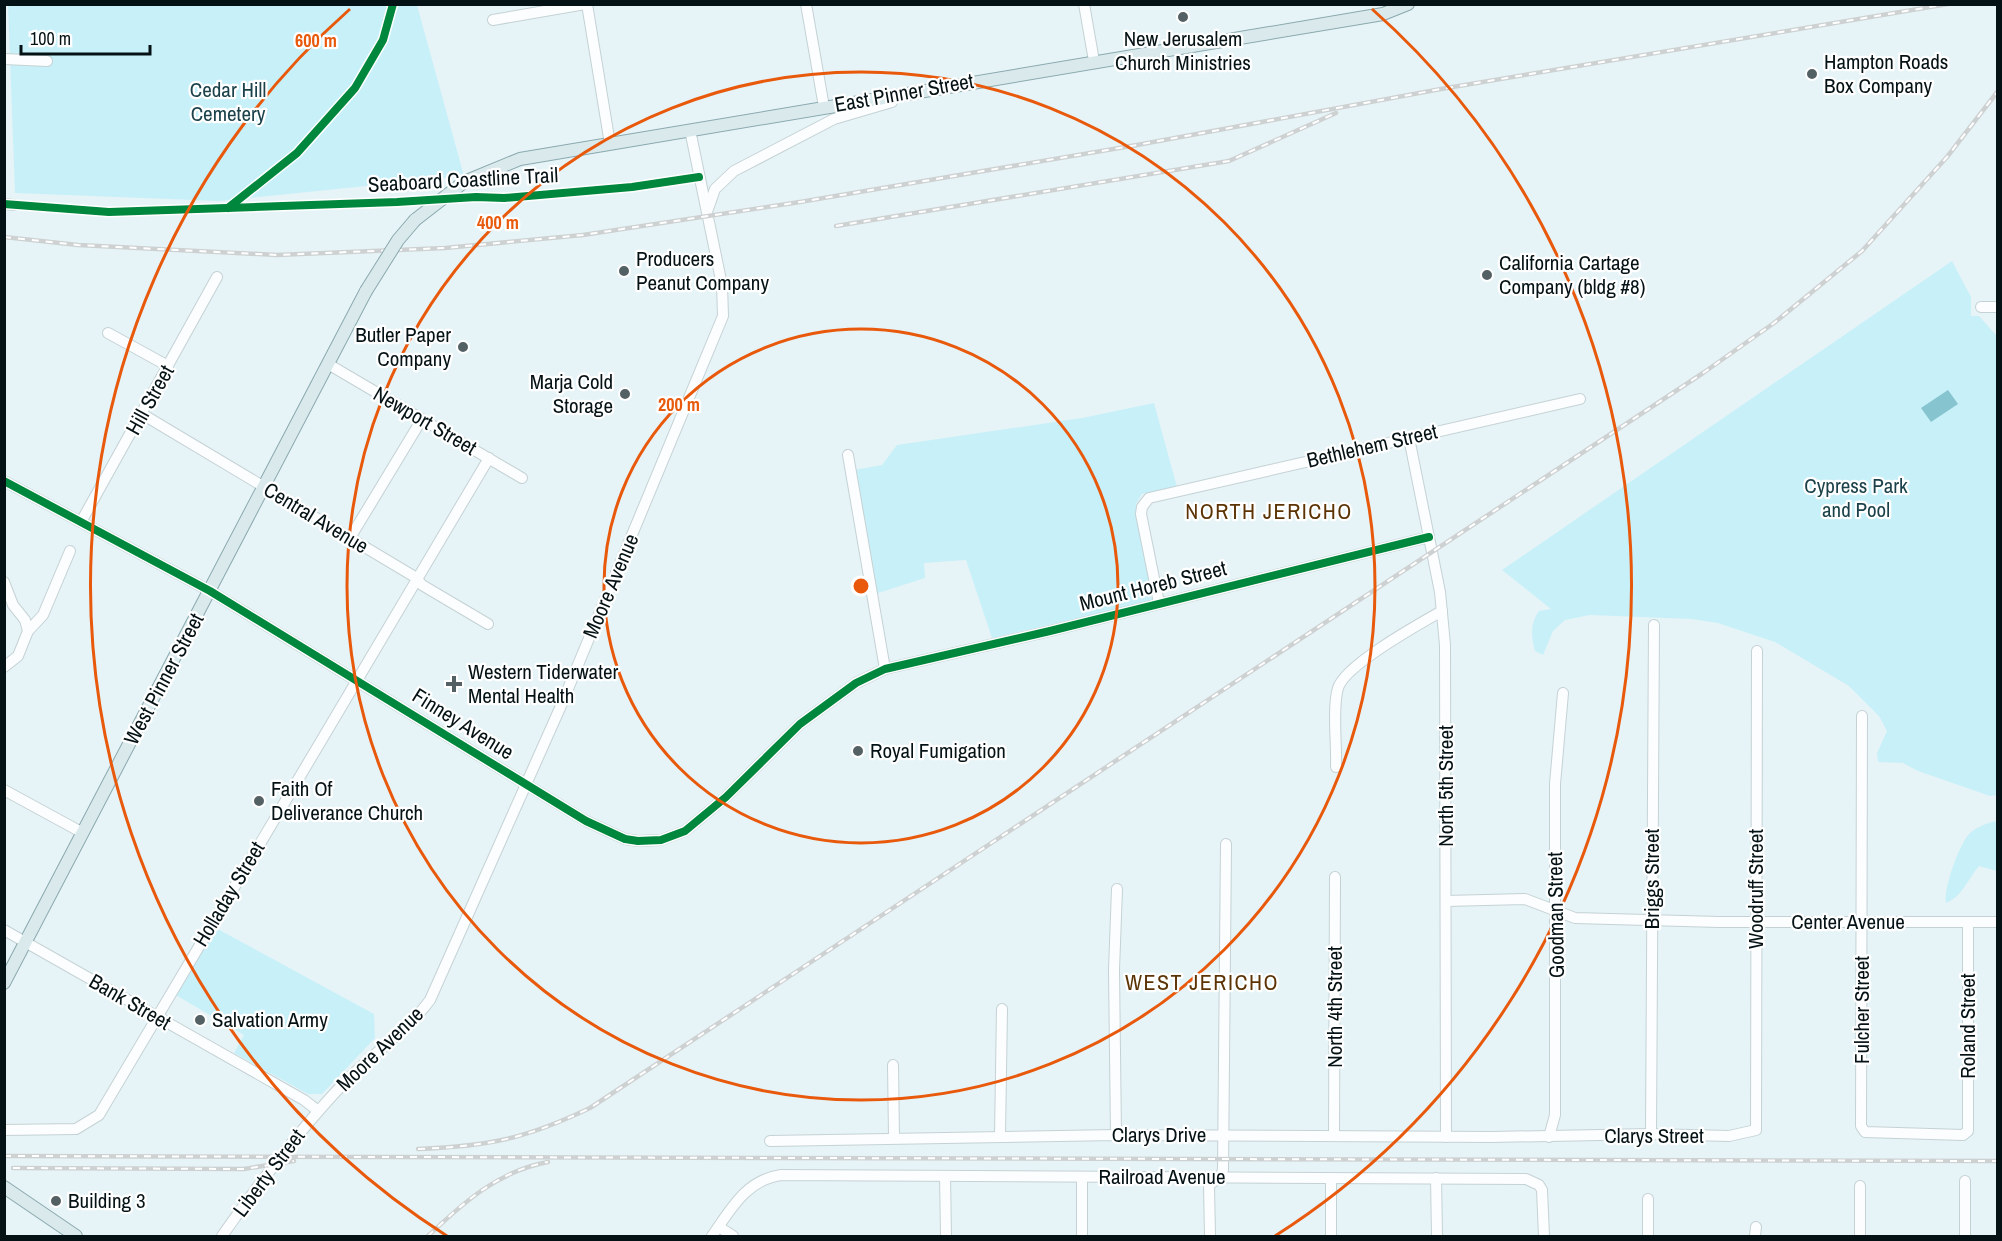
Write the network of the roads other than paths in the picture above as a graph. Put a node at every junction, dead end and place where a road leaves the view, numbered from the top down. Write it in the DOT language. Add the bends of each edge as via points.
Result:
graph roads {
  1 [pos="586,4"];
  2 [pos="806,4"];
  3 [pos="1084,4"];
  4 [pos="1408,4"];
  5 [pos="493,20"];
  6 [pos="4,59"];
  7 [pos="47,61"];
  8 [pos="1094,61"];
  9 [pos="969,82"];
  10 [pos="824,107"];
  11 [pos="690,130"];
  12 [pos="609,144"];
  13 [pos="707,216"];
  14 [pos="415,220"];
  15 [pos="217,277"];
  16 [pos="1981,307"];
  17 [pos="1998,307"];
  18 [pos="108,333"];
  19 [pos="328,364"];
  20 [pos="168,366"];
  21 [pos="1580,399"];
  22 [pos="142,414"];
  23 [pos="422,419"];
  24 [pos="1409,438"];
  25 [pos="848,455"];
  26 [pos="489,458"];
  27 [pos="522,478"];
  28 [pos="4,481"];
  29 [pos="265,487"];
  30 [pos="81,522"];
  31 [pos="1429,537"];
  32 [pos="350,538"];
  33 [pos="70,551"];
  34 [pos="417,579"];
  35 [pos="4,582"];
  36 [pos="210,591"];
  37 [pos="1159,603"];
  38 [pos="1442,611"];
  39 [pos="488,624"];
  40 [pos="1654,625"];
  41 [pos="28,631"];
  42 [pos="1757,651"];
  43 [pos="4,667"];
  44 [pos="885,669"];
  45 [pos="357,680"];
  46 [pos="1563,693"];
  47 [pos="1862,716"];
  48 [pos="1336,767"];
  49 [pos="526,784"];
  50 [pos="4,790"];
  51 [pos="83,833"];
  52 [pos="1226,844"];
  53 [pos="1335,877"];
  54 [pos="1117,889"];
  55 [pos="1446,901"];
  56 [pos="1556,913"];
  57 [pos="1652,920"];
  58 [pos="1756,922"];
  59 [pos="1863,922"];
  60 [pos="1968,922"];
  61 [pos="1998,922"];
  62 [pos="4,930"];
  63 [pos="26,942"];
  64 [pos="4,983"];
  65 [pos="1002,1009"];
  66 [pos="155,1016"];
  67 [pos="893,1065"];
  68 [pos="317,1110"];
  69 [pos="1861,1123"];
  70 [pos="1758,1127"];
  71 [pos="4,1130"];
  72 [pos="1651,1134"];
  73 [pos="1000,1135"];
  74 [pos="1116,1135"];
  75 [pos="1223,1135"];
  76 [pos="1335,1136"];
  77 [pos="894,1137"];
  78 [pos="1446,1137"];
  79 [pos="1549,1137"];
  80 [pos="770,1141"];
  81 [pos="945,1176"];
  82 [pos="1082,1177"];
  83 [pos="1220,1177"];
  84 [pos="1331,1178"];
  85 [pos="1436,1178"];
  86 [pos="1965,1182"];
  87 [pos="1860,1186"];
  88 [pos="4,1187"];
  89 [pos="1648,1199"];
  90 [pos="719,1227"];
  91 [pos="76,1236"];
  92 [pos="222,1236"];
  93 [pos="712,1236"];
  94 [pos="733,1236"];
  95 [pos="946,1236"];
  96 [pos="1082,1236"];
  97 [pos="1210,1236"];
  98 [pos="1331,1236"];
  99 [pos="1437,1236"];
  100 [pos="1544,1236"];
  101 [pos="1648,1236"];
  102 [pos="1860,1236"];
  103 [pos="1965,1236"];
  1 -- 5 [label="street"];
  1 -- 12 [label="street"];
  2 -- 10 [label="street"];
  3 -- 8 [label="street"];
  4 -- 8 [label="main road, East Pinner Street" via="1383,14"];
  6 -- 7 [label="street"];
  8 -- 9 [label="main road, East Pinner Street"];
  9 -- 10 [label="main road, East Pinner Street"];
  9 -- 13 [label="street, Moore Avenue" via="854,111 783,144 727,175 715,189"];
  10 -- 11 [label="main road, East Pinner Street"];
  11 -- 12 [label="main road, East Pinner Street"];
  11 -- 13 [label="street, Moore Avenue"];
  12 -- 14 [label="main road, East Pinner Street" via="520,159 465,182"];
  13 -- 49 [label="street, Moore Avenue" via="724,296 721,322"];
  14 -- 19 [label="main road, West Pinner Street, bridge" via="390,251"];
  15 -- 20 [label="street, Hill Street"];
  16 -- 17 [label="street"];
  18 -- 20 [label="street"];
  19 -- 23 [label="street, Newport Street"];
  19 -- 29 [label="main road, West Pinner Street"];
  20 -- 22 [label="street, Hill Street"];
  21 -- 24 [label="street, Bethlehem Street"];
  22 -- 29 [label="street, Central Avenue"];
  22 -- 30 [label="street, Hill Street"];
  23 -- 26 [label="street, Newport Street"];
  23 -- 32 [label="street"];
  24 -- 31 [label="street, North 5th Street"];
  24 -- 37 [label="street, Bethlehem Street" via="1163,493 1145,502 1141,514"];
  25 -- 44 [label="street"];
  26 -- 27 [label="street, Newport Street"];
  26 -- 34 [label="street, Holladay Street"];
  28 -- 30 [label="street, Finney Avenue"];
  29 -- 32 [label="street, Central Avenue"];
  29 -- 36 [label="main road, West Pinner Street"];
  30 -- 36 [label="street, Finney Avenue"];
  31 -- 37 [label="street, Mount Horeb Street"];
  31 -- 38 [label="street, North 5th Street"];
  32 -- 34 [label="street, Central Avenue"];
  33 -- 41 [label="street" via="48,605"];
  34 -- 39 [label="street, Central Avenue"];
  34 -- 45 [label="street, Holladay Street"];
  35 -- 41 [label="street"];
  36 -- 45 [label="street, Finney Avenue"];
  36 -- 51 [label="main road, West Pinner Street"];
  37 -- 44 [label="street, Mount Horeb Street"];
  38 -- 48 [label="street" via="1388,644 1342,679 1337,694"];
  38 -- 55 [label="street, North 5th Street"];
  40 -- 57 [label="street, Briggs Street"];
  41 -- 43 [label="street" via="18,656"];
  42 -- 58 [label="street, Woodruff Street"];
  44 -- 49 [label="street, Finney Avenue" via="856,683 800,724 726,797 695,824 673,836 648,841 625,839"];
  45 -- 49 [label="street, Finney Avenue"];
  45 -- 66 [label="street, Holladay Street"];
  46 -- 56 [label="street, Goodman Street" via="1555,784"];
  47 -- 59 [label="street, Fulcher Street"];
  49 -- 68 [label="street, Moore Avenue" via="430,1000"];
  50 -- 51 [label="street"];
  51 -- 63 [label="main road, West Pinner Street"];
  52 -- 75 [label="street"];
  53 -- 76 [label="street, North 4th Street"];
  54 -- 74 [label="street"];
  55 -- 56 [label="street, Center Avenue" via="1525,899 1544,904"];
  55 -- 78 [label="street, North 5th Street"];
  56 -- 57 [label="street, Center Avenue" via="1575,918"];
  56 -- 79 [label="street, Goodman Street" via="1556,1115"];
  57 -- 58 [label="street, Center Avenue"];
  57 -- 72 [label="street, Briggs Street"];
  58 -- 59 [label="street, Center Avenue"];
  58 -- 70 [label="street, Woodruff Street"];
  59 -- 60 [label="street, Center Avenue"];
  59 -- 69 [label="street, Fulcher Street"];
  60 -- 61 [label="street, Center Avenue"];
  60 -- 69 [label="street, Roland Street" via="1968,1131 1963,1135 1869,1133"];
  62 -- 63 [label="street, Bank Street"];
  63 -- 64 [label="main road, West Pinner Street"];
  63 -- 66 [label="street, Bank Street"];
  65 -- 73 [label="street"];
  66 -- 68 [label="street, Bank Street"];
  66 -- 71 [label="street, Holladay Street" via="99,1114 76,1129"];
  67 -- 77 [label="street"];
  68 -- 92 [label="street, Liberty Street"];
  70 -- 72 [label="street, Clarys Street" via="1729,1136"];
  72 -- 79 [label="street, Clarys Street"];
  73 -- 74 [label="street, Clarys Drive"];
  73 -- 77 [label="street, Clarys Drive"];
  74 -- 75 [label="street, Clarys Drive"];
  75 -- 76 [label="street, Clarys Drive"];
  75 -- 83 [label="street"];
  76 -- 78 [label="street, Clarys Drive"];
  77 -- 80 [label="street, Clarys Drive"];
  78 -- 79 [label="street, Clarys Drive"];
  81 -- 82 [label="street, Railroad Avenue"];
  81 -- 90 [label="street, Railroad Avenue" via="768,1177 751,1186"];
  81 -- 95 [label="street"];
  82 -- 83 [label="street, Railroad Avenue"];
  82 -- 96 [label="street"];
  83 -- 84 [label="street, Railroad Avenue"];
  83 -- 97 [label="street" via="1209,1185"];
  84 -- 85 [label="street, Railroad Avenue"];
  84 -- 98 [label="street"];
  85 -- 99 [label="street"];
  85 -- 100 [label="street, Railroad Avenue" via="1533,1181 1542,1190"];
  86 -- 103 [label="street"];
  87 -- 102 [label="street"];
  88 -- 91 [label="main road"];
  89 -- 101 [label="street"];
  90 -- 93 [label="street"];
  90 -- 94 [label="street"];
}
